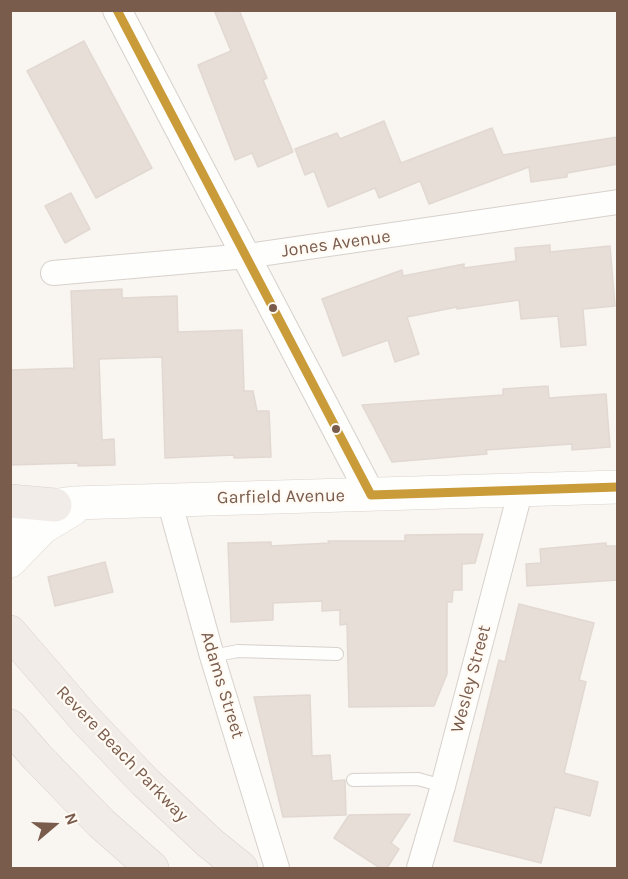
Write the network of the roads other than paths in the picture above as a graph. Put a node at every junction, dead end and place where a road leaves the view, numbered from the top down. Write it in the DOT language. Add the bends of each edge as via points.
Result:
graph roads {
  1 [pos="117,10"];
  2 [pos="618,202"];
  3 [pos="247,256"];
  4 [pos="53,273"];
  5 [pos="618,487"];
  6 [pos="521,489"];
  7 [pos="371,495"];
  8 [pos="169,500"];
  9 [pos="10,501"];
  10 [pos="89,503"];
  11 [pos="55,505"];
  12 [pos="10,519"];
  13 [pos="10,561"];
  14 [pos="10,632"];
  15 [pos="337,654"];
  16 [pos="212,656"];
  17 [pos="10,726"];
  18 [pos="24,753"];
  19 [pos="353,780"];
  20 [pos="443,786"];
  21 [pos="152,868"];
  22 [pos="241,868"];
  23 [pos="277,868"];
  24 [pos="419,868"];
  1 -- 3 [label="street"];
  2 -- 3 [label="street, Jones Avenue"];
  3 -- 4 [label="street, Jones Avenue"];
  3 -- 7 [label="street"];
  5 -- 6 [label="main road, Garfield Avenue"];
  6 -- 7 [label="main road, Garfield Avenue"];
  6 -- 20 [label="street, Wesley Street"];
  7 -- 8 [label="main road, Garfield Avenue"];
  8 -- 10 [label="main road, Garfield Avenue"];
  8 -- 16 [label="street, Adams Street"];
  9 -- 11 [label="highway"];
  10 -- 11 [label="main road, Garfield Avenue"];
  10 -- 13 [label="main road, Garfield Avenue" via="43,526"];
  11 -- 12 [label="main road, Garfield Avenue"];
  14 -- 22 [label="highway, Revere Beach Parkway" via="138,775"];
  15 -- 16 [label="lane" via="238,651"];
  16 -- 23 [label="street, Adams Street"];
  17 -- 18 [label="highway"];
  18 -- 21 [label="highway"];
  19 -- 20 [label="lane" via="417,779"];
  20 -- 24 [label="street, Wesley Street"];
}
